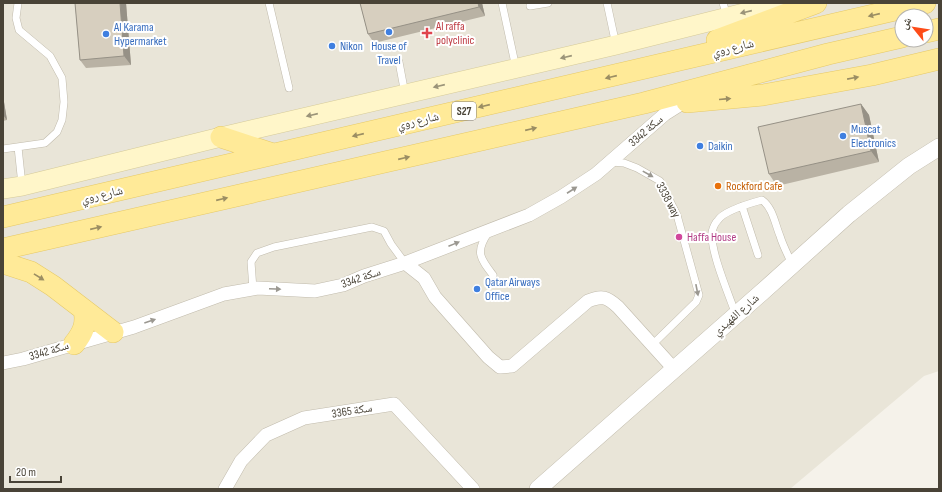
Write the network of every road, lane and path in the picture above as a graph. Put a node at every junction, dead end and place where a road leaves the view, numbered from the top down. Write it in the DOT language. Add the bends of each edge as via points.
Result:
graph roads {
  1 [pos="18,3"];
  2 [pos="269,3"];
  3 [pos="502,3"];
  4 [pos="548,3"];
  5 [pos="608,3"];
  6 [pos="784,3"];
  7 [pos="816,3"];
  8 [pos="925,3"];
  9 [pos="530,6"];
  10 [pos="725,10"];
  11 [pos="894,39"];
  12 [pos="616,45"];
  13 [pos="939,58"];
  14 [pos="399,62"];
  15 [pos="516,68"];
  16 [pos="634,71"];
  17 [pos="289,88"];
  18 [pos="405,94"];
  19 [pos="684,102"];
  20 [pos="644,103"];
  21 [pos="221,137"];
  22 [pos="939,147"];
  23 [pos="18,148"];
  24 [pos="3,149"];
  25 [pos="274,155"];
  26 [pos="611,162"];
  27 [pos="22,186"];
  28 [pos="3,188"];
  29 [pos="742,206"];
  30 [pos="3,217"];
  31 [pos="489,231"];
  32 [pos="63,236"];
  33 [pos="3,249"];
  34 [pos="429,254"];
  35 [pos="758,255"];
  36 [pos="3,262"];
  37 [pos="405,264"];
  38 [pos="792,265"];
  39 [pos="494,275"];
  40 [pos="424,278"];
  41 [pos="253,289"];
  42 [pos="84,310"];
  43 [pos="736,315"];
  44 [pos="113,332"];
  45 [pos="74,344"];
  46 [pos="652,345"];
  47 [pos="3,363"];
  48 [pos="674,369"];
  49 [pos="225,489"];
  50 [pos="473,489"];
  51 [pos="538,489"];
  1 -- 23 [label="lane" via="16,18 19,30 50,56 62,78 64,102 62,120 57,132 45,143"];
  2 -- 17 [label="lane"];
  3 -- 15 [label="lane"];
  4 -- 9 [label="lane"];
  5 -- 12 [label="lane"];
  6 -- 10 [label="main road, one-way"];
  7 -- 16 [label="main road"];
  8 -- 16 [label="main road, شارع روي / S27, one-way"];
  10 -- 12 [label="main road"];
  11 -- 20 [label="main road"];
  12 -- 15 [label="main road, one-way"];
  19 -- 13 [label="main road, one-way" via="763,96 872,75"];
  14 -- 18 [label="lane"];
  15 -- 18 [label="main road, one-way"];
  16 -- 25 [label="main road, شارع روي / S27, one-way"];
  18 -- 21 [label="main road, one-way"];
  19 -- 20 [label="main road"];
  19 -- 26 [label="street, سكة 3342" via="666,114"];
  32 -- 20 [label="main road, one-way"];
  21 -- 25 [label="main road"];
  21 -- 27 [label="main road"];
  22 -- 38 [label="street, شارع الفهيدي" via="903,170"];
  23 -- 24 [label="lane"];
  23 -- 27 [label="lane"];
  25 -- 30 [label="main road, شارع روي / S27"];
  31 -- 26 [label="street, سكة 3342, one-way" via="536,212"];
  26 -- 46 [label="lane, 3338 way, one-way" via="637,168 660,181 677,214 699,295 696,302"];
  27 -- 28 [label="main road"];
  29 -- 35 [label="lane"];
  29 -- 38 [label="lane" via="762,200 767,203"];
  29 -- 43 [label="lane" via="718,219 712,230 720,270"];
  34 -- 31 [label="street, سكة 3342, one-way"];
  31 -- 39 [label="lane" via="480,255"];
  32 -- 33 [label="main road"];
  32 -- 36 [label="main road"];
  34 -- 37 [label="street, سكة 3342"];
  34 -- 40 [label="street"];
  36 -- 42 [label="main road, one-way" via="31,272"];
  37 -- 40 [label="street"];
  41 -- 37 [label="street, سكة 3342, one-way" via="315,291 343,285"];
  37 -- 41 [label="lane" via="384,231 372,227 274,247 257,253 251,262"];
  38 -- 43 [label="street, شارع الفهيدي"];
  40 -- 46 [label="street" via="435,297 488,358 500,367 512,366 597,297 608,298 613,302"];
  44 -- 41 [label="street, سكة 3342, one-way" via="224,294"];
  42 -- 44 [label="main road"];
  42 -- 45 [label="main road" via="84,327"];
  43 -- 48 [label="street, شارع الفهيدي"];
  44 -- 45 [label="street, سكة 3342"];
  45 -- 47 [label="street, سكة 3342" via="23,360"];
  46 -- 48 [label="street"];
  48 -- 51 [label="street, شارع الفهيدي"];
  49 -- 50 [label="street, سكة 3365" via="241,461 266,435 304,418 394,404"];
}
